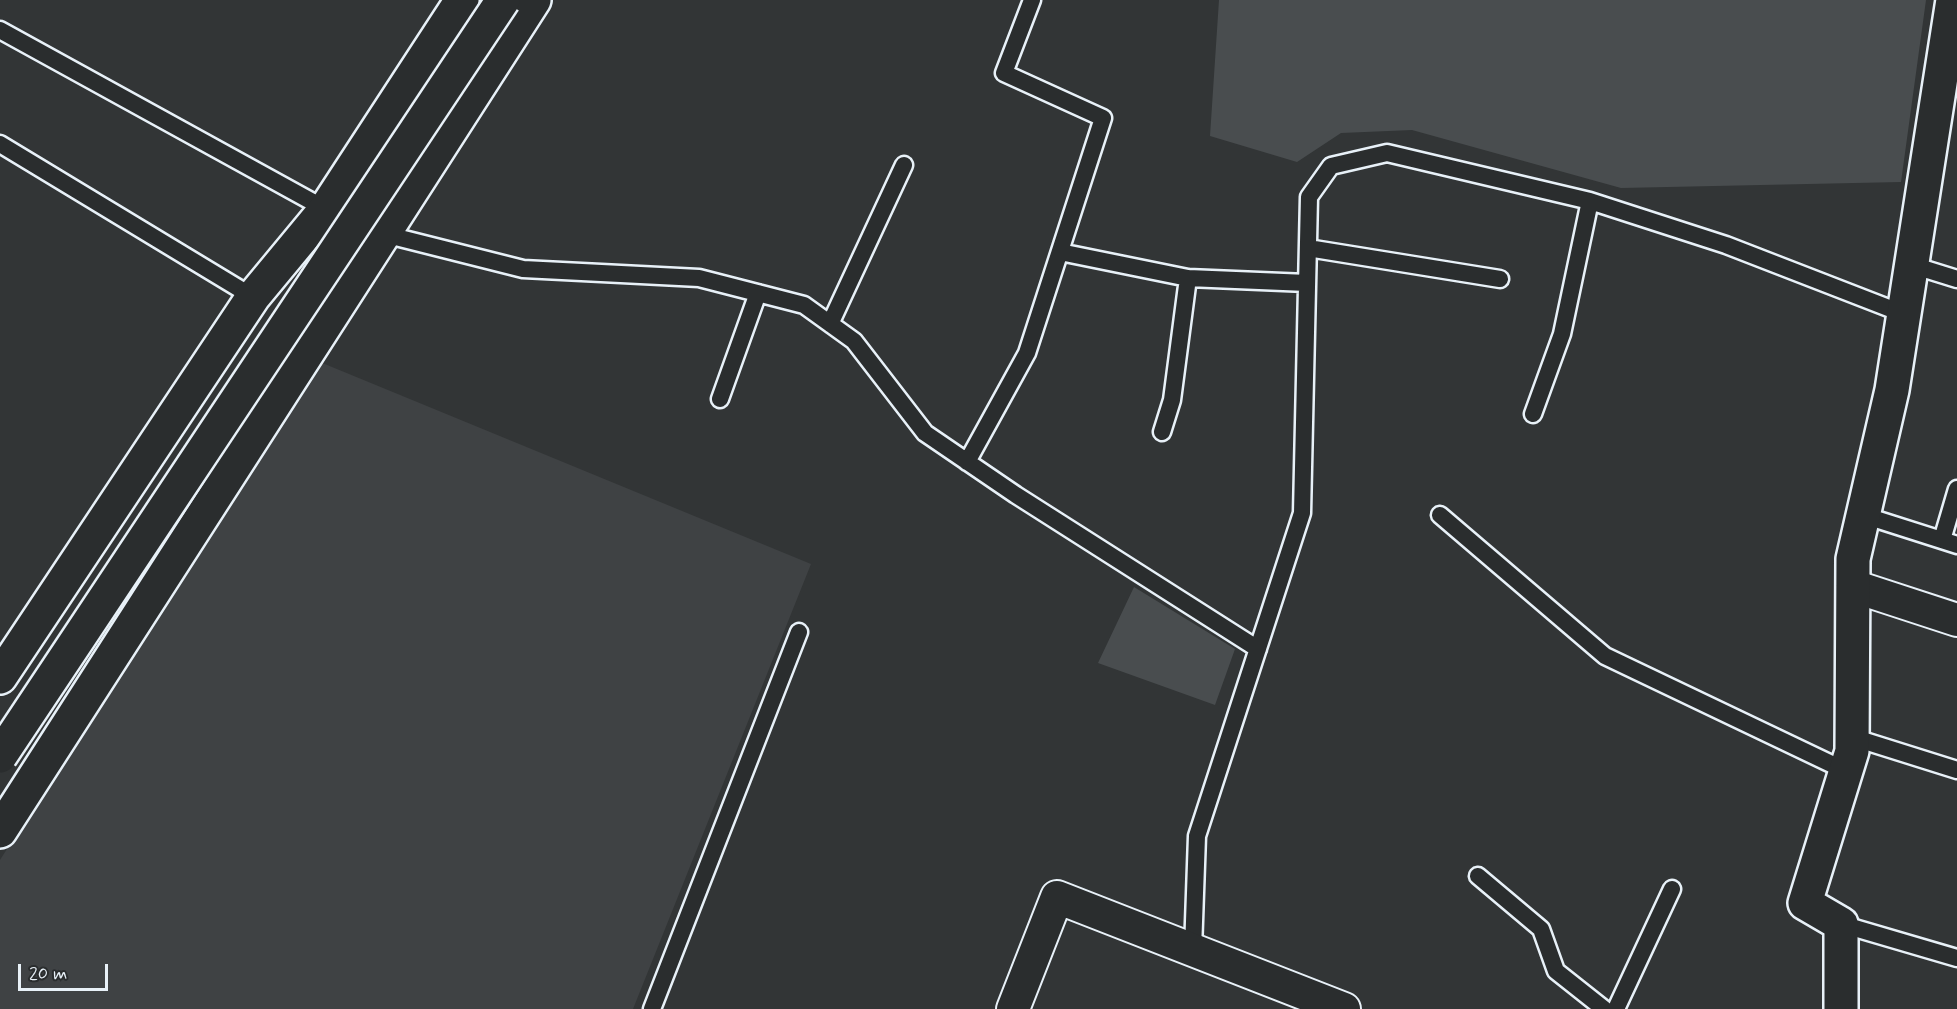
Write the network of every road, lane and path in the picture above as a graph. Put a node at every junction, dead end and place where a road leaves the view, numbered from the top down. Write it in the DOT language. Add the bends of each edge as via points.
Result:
graph roads {
  1 [pos="462,0"];
  2 [pos="503,0"];
  3 [pos="534,0"];
  4 [pos="1032,0"];
  5 [pos="1954,8"];
  6 [pos="0,30"];
  7 [pos="0,144"];
  8 [pos="904,165"];
  9 [pos="1590,201"];
  10 [pos="325,210"];
  11 [pos="383,234"];
  12 [pos="1308,248"];
  13 [pos="1060,252"];
  14 [pos="1912,265"];
  15 [pos="1188,278"];
  16 [pos="1500,279"];
  17 [pos="1957,279"];
  18 [pos="1307,283"];
  19 [pos="758,293"];
  20 [pos="253,297"];
  21 [pos="1904,314"];
  22 [pos="830,324"];
  23 [pos="720,399"];
  24 [pos="1533,414"];
  25 [pos="1162,432"];
  26 [pos="967,462"];
  27 [pos="1957,489"];
  28 [pos="1440,515"];
  29 [pos="1863,515"];
  30 [pos="1949,543"];
  31 [pos="1853,586"];
  32 [pos="1957,620"];
  33 [pos="799,632"];
  34 [pos="1258,649"];
  35 [pos="0,677"];
  36 [pos="1852,737"];
  37 [pos="0,756"];
  38 [pos="1957,770"];
  39 [pos="1846,771"];
  40 [pos="0,831"];
  41 [pos="1478,876"];
  42 [pos="1672,889"];
  43 [pos="1841,924"];
  44 [pos="1193,950"];
  45 [pos="1957,958"];
  46 [pos="1285,998"];
  47 [pos="652,1009"];
  48 [pos="1013,1009"];
  49 [pos="1344,1009"];
  50 [pos="1604,1009"];
  51 [pos="1616,1009"];
  52 [pos="1841,1009"];
  1 -- 10 [label="main road"];
  2 -- 37 [label="main road, bridge"];
  3 -- 11 [label="main road"];
  4 -- 13 [label="lane" via="1004,73 1103,118"];
  5 -- 14 [label="main road"];
  6 -- 10 [label="lane"];
  7 -- 20 [label="lane"];
  8 -- 22 [label="lane"];
  9 -- 12 [label="lane" via="1387,153 1330,166 1309,197"];
  9 -- 21 [label="lane" via="1726,245"];
  9 -- 24 [label="lane" via="1562,334"];
  10 -- 11 [label="lane"];
  10 -- 20 [label="main road"];
  11 -- 19 [label="lane" via="523,269 699,278"];
  11 -- 40 [label="main road"];
  12 -- 16 [label="lane"];
  12 -- 18 [label="lane"];
  13 -- 15 [label="lane"];
  13 -- 26 [label="lane" via="1027,354"];
  14 -- 17 [label="lane"];
  14 -- 21 [label="main road"];
  15 -- 18 [label="lane"];
  15 -- 25 [label="lane" via="1172,400"];
  18 -- 34 [label="lane" via="1302,513"];
  19 -- 22 [label="lane" via="804,305"];
  19 -- 23 [label="lane"];
  20 -- 35 [label="main road"];
  21 -- 29 [label="main road" via="1892,390"];
  22 -- 26 [label="lane" via="854,340 925,433"];
  26 -- 34 [label="lane"];
  27 -- 30 [label="lane"];
  28 -- 39 [label="lane" via="1605,656"];
  29 -- 30 [label="lane"];
  29 -- 31 [label="main road" via="1853,559"];
  31 -- 32 [label="street"];
  31 -- 36 [label="main road"];
  33 -- 47 [label="lane"];
  34 -- 44 [label="lane" via="1197,836"];
  36 -- 38 [label="lane"];
  36 -- 39 [label="main road"];
  39 -- 43 [label="main road" via="1805,903"];
  41 -- 50 [label="lane" via="1541,928 1556,971"];
  42 -- 51 [label="lane"];
  43 -- 45 [label="lane"];
  43 -- 52 [label="main road"];
  44 -- 46 [label="street"];
  44 -- 48 [label="street" via="1057,897"];
  46 -- 49 [label="street"];
}
